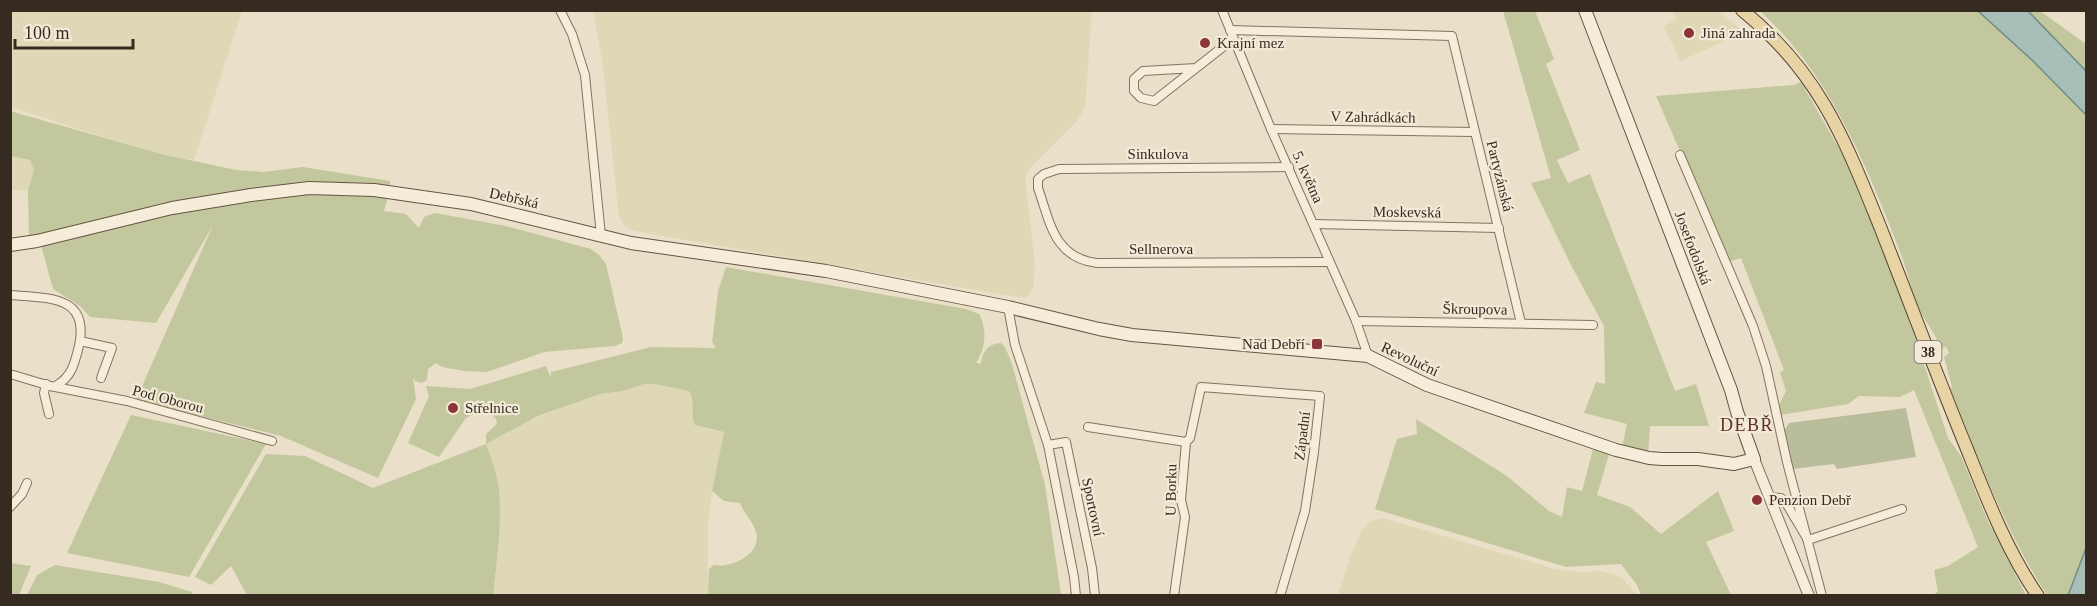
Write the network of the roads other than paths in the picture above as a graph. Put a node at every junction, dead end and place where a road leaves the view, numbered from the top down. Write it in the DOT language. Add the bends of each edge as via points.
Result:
graph roads {
  1 [pos="560,10"];
  2 [pos="1222,10"];
  3 [pos="1585,10"];
  4 [pos="1742,10"];
  5 [pos="1231,35"];
  6 [pos="1196,68"];
  7 [pos="1271,129"];
  8 [pos="1474,132"];
  9 [pos="1680,155"];
  10 [pos="1288,167"];
  11 [pos="1038,188"];
  12 [pos="1314,224"];
  13 [pos="1499,228"];
  14 [pos="601,236"];
  15 [pos="10,244"];
  16 [pos="1329,262"];
  17 [pos="10,296"];
  18 [pos="1008,307"];
  19 [pos="1356,321"];
  20 [pos="1521,323"];
  21 [pos="1593,325"];
  22 [pos="80,341"];
  23 [pos="1368,356"];
  24 [pos="10,374"];
  25 [pos="101,378"];
  26 [pos="46,384"];
  27 [pos="57,385"];
  28 [pos="1201,387"];
  29 [pos="49,414"];
  30 [pos="1088,427"];
  31 [pos="272,441"];
  32 [pos="1186,442"];
  33 [pos="1048,445"];
  34 [pos="1755,459"];
  35 [pos="27,483"];
  36 [pos="1770,497"];
  37 [pos="10,507"];
  38 [pos="1902,509"];
  39 [pos="1808,540"];
  40 [pos="2036,592"];
  41 [pos="1076,596"];
  42 [pos="1095,596"];
  43 [pos="1174,596"];
  44 [pos="1280,596"];
  45 [pos="1809,596"];
  46 [pos="1822,596"];
  1 -- 14 [label="street" via="585,75"];
  2 -- 5 [label="street, 5. května"];
  3 -- 34 [label="main road, Josefodolská"];
  4 -- 40 [label="main road, 38" via="1796,64 1838,128 1995,516"];
  5 -- 6 [label="street"];
  5 -- 7 [label="street, 5. května"];
  5 -- 8 [label="street, Partyzánská" via="1452,36"];
  6 -- 6 [label="street" via="1154,101 1134,92 1134,79 1143,71"];
  7 -- 8 [label="street, V Zahrádkách"];
  7 -- 10 [label="street, 5. května"];
  8 -- 13 [label="street, Partyzánská"];
  9 -- 39 [label="street, Josefodolská" via="1754,326"];
  10 -- 11 [label="street, Sinkulova" via="1059,169 1038,179"];
  10 -- 12 [label="street, 5. května"];
  11 -- 16 [label="street, Sellnerova" via="1058,242 1084,262"];
  12 -- 13 [label="street, Moskevská"];
  12 -- 16 [label="street, 5. května"];
  13 -- 20 [label="street, Partyzánská"];
  14 -- 15 [label="main road, Debřská" via="531,217 412,194 309,188 172,208"];
  14 -- 18 [label="main road, Debřská" via="826,271"];
  16 -- 19 [label="street, 5. května"];
  17 -- 22 [label="street" via="68,305 80,319"];
  18 -- 23 [label="main road, Revoluční" via="1132,335"];
  18 -- 33 [label="street" via="1015,345"];
  19 -- 20 [label="street, Škroupova"];
  19 -- 23 [label="street, 5. května"];
  20 -- 21 [label="street, Škroupova"];
  22 -- 25 [label="street" via="112,348"];
  22 -- 27 [label="street" via="72,371"];
  23 -- 34 [label="main road, Revoluční" via="1427,385 1616,450 1662,459 1734,464"];
  24 -- 26 [label="street, Pod Oborou"];
  26 -- 27 [label="street, Pod Oborou"];
  26 -- 29 [label="street"];
  27 -- 31 [label="street, Pod Oborou"];
  28 -- 32 [label="street, U Borku"];
  28 -- 44 [label="street, Západní" via="1320,396 1305,511"];
  30 -- 32 [label="street"];
  32 -- 43 [label="street, U Borku" via="1182,500 1185,517"];
  33 -- 41 [label="street"];
  33 -- 42 [label="street, Sportovní" via="1066,442"];
  34 -- 36 [label="street, Josefodolská"];
  35 -- 37 [label="street"];
  36 -- 39 [label="street, Josefodolská" via="1786,503"];
  36 -- 45 [label="street, Josefodolská"];
  38 -- 39 [label="street"];
  39 -- 46 [label="street, Josefodolská"];
}
